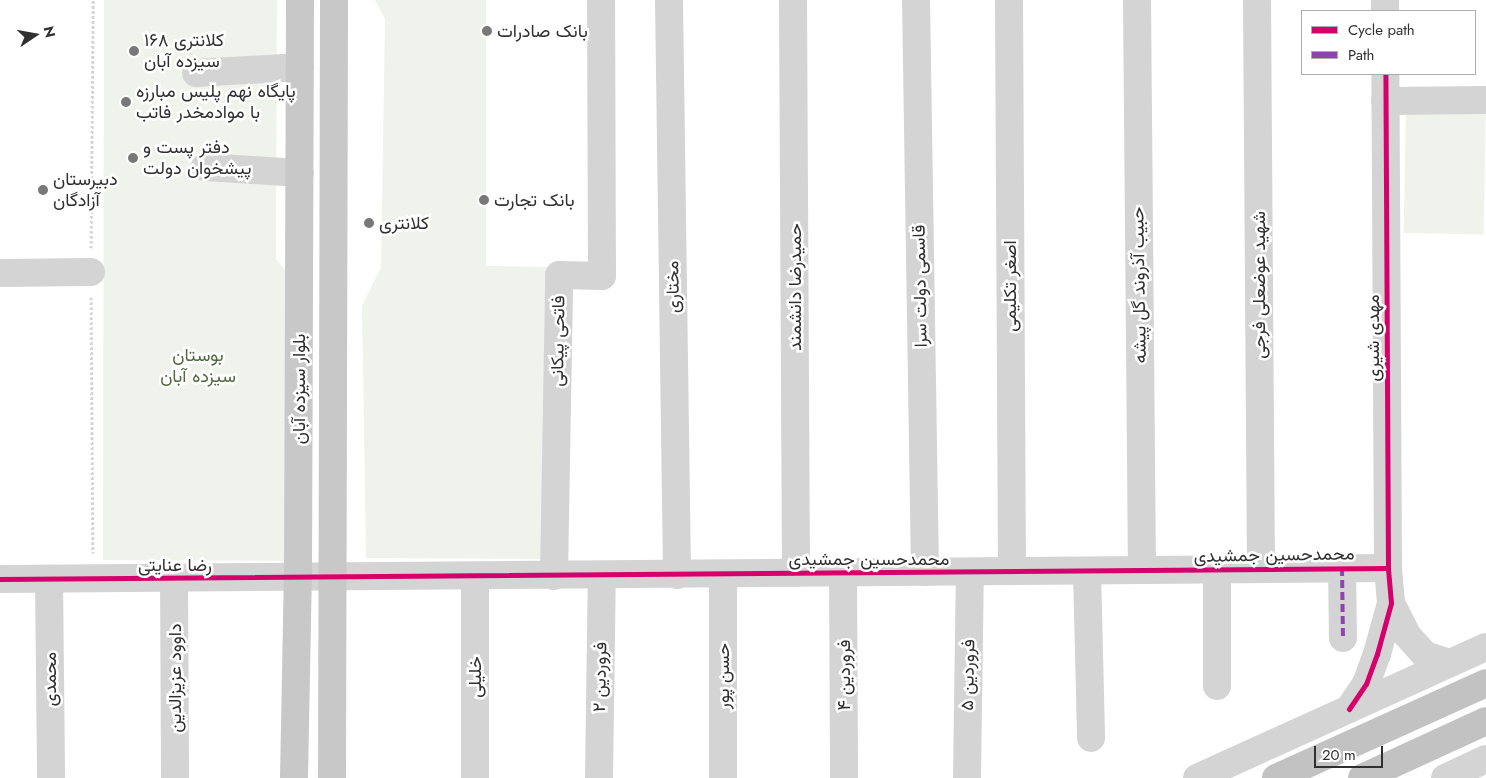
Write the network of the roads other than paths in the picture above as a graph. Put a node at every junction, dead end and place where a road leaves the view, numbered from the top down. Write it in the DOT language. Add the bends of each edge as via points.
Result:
graph roads {
  1 [pos="300,0"];
  2 [pos="334,0"];
  3 [pos="602,0"];
  4 [pos="669,0"];
  5 [pos="793,0"];
  6 [pos="916,0"];
  7 [pos="1009,0"];
  8 [pos="1137,0"];
  9 [pos="1257,0"];
  10 [pos="300,67"];
  11 [pos="196,73"];
  12 [pos="1385,75"];
  13 [pos="1486,100"];
  14 [pos="1386,101"];
  15 [pos="205,167"];
  16 [pos="300,173"];
  17 [pos="90,272"];
  18 [pos="0,273"];
  19 [pos="1342,568"];
  20 [pos="1388,568"];
  21 [pos="1261,569"];
  22 [pos="1142,570"];
  23 [pos="1217,570"];
  24 [pos="1012,571"];
  25 [pos="1087,571"];
  26 [pos="925,572"];
  27 [pos="970,572"];
  28 [pos="796,573"];
  29 [pos="843,573"];
  30 [pos="724,574"];
  31 [pos="602,575"];
  32 [pos="677,575"];
  33 [pos="475,576"];
  34 [pos="554,576"];
  35 [pos="174,578"];
  36 [pos="298,578"];
  37 [pos="342,578"];
  38 [pos="49,579"];
  39 [pos="0,580"];
  40 [pos="1391,603"];
  41 [pos="1343,638"];
  42 [pos="1486,647"];
  43 [pos="1450,663"];
  44 [pos="1486,683"];
  45 [pos="1217,686"];
  46 [pos="1349,709"];
  47 [pos="1486,721"];
  48 [pos="1091,738"];
  49 [pos="1486,759"];
  50 [pos="51,778"];
  51 [pos="175,778"];
  52 [pos="294,778"];
  53 [pos="332,778"];
  54 [pos="475,778"];
  55 [pos="599,778"];
  56 [pos="723,778"];
  57 [pos="844,778"];
  58 [pos="967,778"];
  59 [pos="1197,778"];
  60 [pos="1276,778"];
  61 [pos="1362,778"];
  62 [pos="1445,778"];
  1 -- 10 [label="main road, بلوار سیزده آبان"];
  2 -- 37 [label="main road, بلوار سیزده آبان"];
  3 -- 34 [label="street, فاتحی پیکانی" via="602,276 559,275"];
  4 -- 32 [label="street, مختاری"];
  5 -- 28 [label="street, حمیدرضا دانشمند"];
  6 -- 26 [label="street, قاسمی دولت سرا"];
  7 -- 24 [label="street, اصغر تکلیمی"];
  8 -- 22 [label="street, حبیب آذروند گل پیشه"];
  9 -- 21 [label="street, شهید عوضعلی فرجی"];
  10 -- 11 [label="street"];
  10 -- 16 [label="main road, بلوار سیزده آبان"];
  12 -- 14 [label="street, مهدی شیری"];
  13 -- 14 [label="street"];
  14 -- 20 [label="street, مهدی شیری"];
  15 -- 16 [label="street"];
  16 -- 36 [label="main road, بلوار سیزده آبان"];
  17 -- 18 [label="street"];
  19 -- 20 [label="street, محمدحسین جمشیدی"];
  19 -- 21 [label="street, محمدحسین جمشیدی"];
  19 -- 41 [label="street"];
  20 -- 40 [label="street, مهدی شیری"];
  21 -- 23 [label="street, محمدحسین جمشیدی"];
  22 -- 23 [label="street, محمدحسین جمشیدی"];
  22 -- 25 [label="street, محمدحسین جمشیدی"];
  23 -- 45 [label="street"];
  24 -- 25 [label="street, محمدحسین جمشیدی"];
  24 -- 27 [label="street, محمدحسین جمشیدی"];
  25 -- 48 [label="street"];
  26 -- 27 [label="street, محمدحسین جمشیدی"];
  26 -- 29 [label="street, محمدحسین جمشیدی"];
  27 -- 58 [label="street, فروردین ۵"];
  28 -- 29 [label="street, محمدحسین جمشیدی"];
  28 -- 30 [label="street, محمدحسین جمشیدی"];
  29 -- 57 [label="street, فروردین ۴"];
  30 -- 32 [label="street, محمدحسین جمشیدی"];
  30 -- 56 [label="street, حسن پور"];
  31 -- 32 [label="street, محمدحسین جمشیدی"];
  31 -- 34 [label="street, محمدحسین جمشیدی"];
  31 -- 55 [label="street, فروردین ۲"];
  33 -- 34 [label="street, محمدحسین جمشیدی"];
  33 -- 37 [label="street, محمدحسین جمشیدی"];
  33 -- 54 [label="street, خلیلی"];
  35 -- 36 [label="street, رضا عنایتی"];
  35 -- 38 [label="street, رضا عنایتی"];
  35 -- 51 [label="street, داوود عزیزالدین"];
  36 -- 37 [label="street, رضا عنایتی"];
  36 -- 52 [label="main road, بلوار سیزده آبان"];
  37 -- 53 [label="main road, بلوار سیزده آبان"];
  38 -- 39 [label="street, رضا عنایتی"];
  38 -- 50 [label="street, محمدی"];
  40 -- 43 [label="street" via="1407,635 1425,655"];
  40 -- 46 [label="street" via="1366,684"];
  42 -- 43 [label="street"];
  43 -- 46 [label="street"];
  44 -- 60 [label="highway"];
  46 -- 59 [label="street"];
  47 -- 61 [label="highway"];
  49 -- 62 [label="street"];
}
